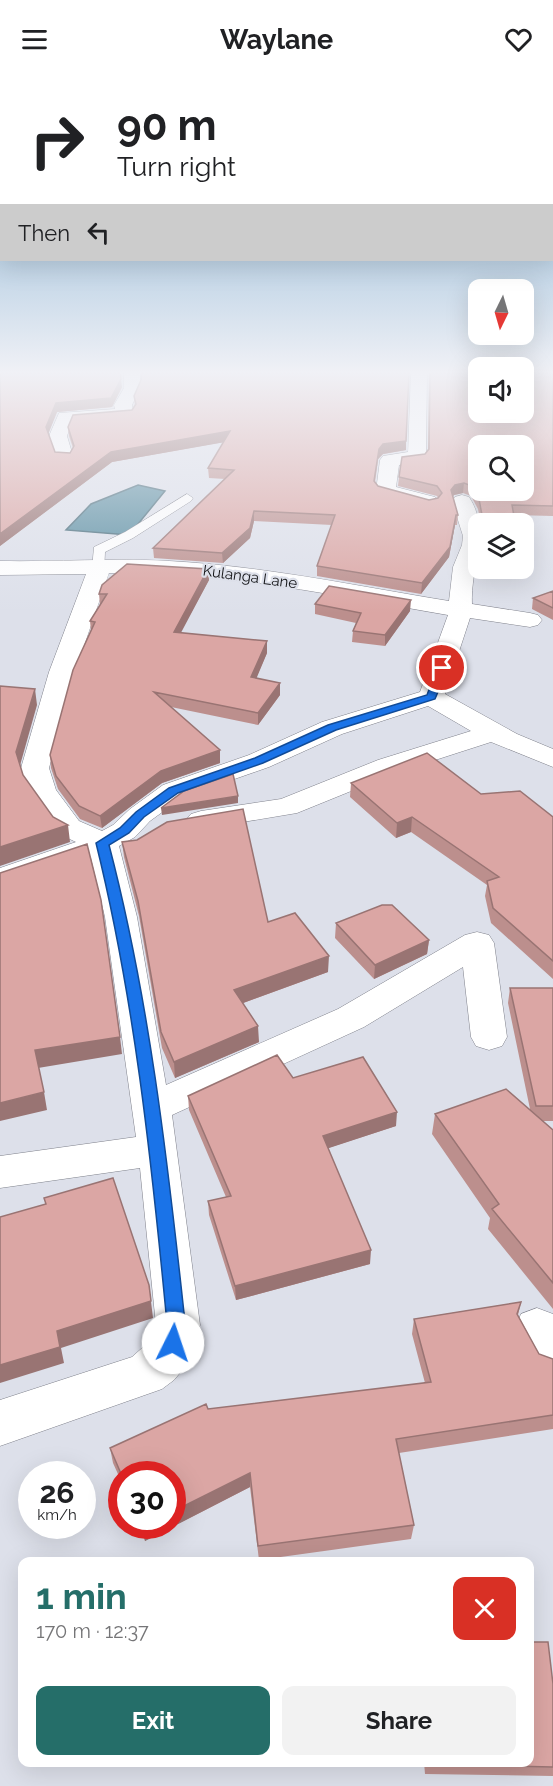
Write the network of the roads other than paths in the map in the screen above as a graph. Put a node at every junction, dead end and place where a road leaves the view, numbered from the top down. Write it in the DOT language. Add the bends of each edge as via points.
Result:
graph roads {
  1 [pos="63,453"];
  2 [pos="417,453"];
  3 [pos="64,456"];
  4 [pos="187,498"];
  5 [pos="462,501"];
  6 [pos="429,502"];
  7 [pos="0,568"];
  8 [pos="99,569"];
  9 [pos="461,611"];
  10 [pos="530,620"];
  11 [pos="431,697"];
  12 [pos="493,733"];
  13 [pos="553,759"];
  14 [pos="104,851"];
  15 [pos="0,879"];
  16 [pos="489,1037"];
  17 [pos="152,1108"];
  18 [pos="158,1150"];
  19 [pos="0,1172"];
  20 [pos="0,1423"];
  1 -- 3 [label="street"];
  2 -- 6 [label="street" via="417,457 390,460 386,491"];
  4 -- 8 [label="lane" via="99,550"];
  5 -- 9 [label="street" via="474,536 460,589"];
  7 -- 8 [label="street, Kulanga Lane"];
  8 -- 9 [label="street, Kulanga Lane" via="192,569"];
  8 -- 14 [label="street" via="62,672 34,768 42,789 68,828"];
  9 -- 10 [label="street, Kulanga Lane"];
  9 -- 11 [label="street"];
  11 -- 12 [label="street"];
  11 -- 14 [label="street" via="332,728 259,760 173,790 140,815"];
  12 -- 13 [label="street"];
  12 -- 14 [label="street" via="388,766 287,807 158,827"];
  14 -- 15 [label="street"];
  14 -- 17 [label="street" via="121,917"];
  16 -- 17 [label="street" via="477,943 351,1018"];
  17 -- 18 [label="street"];
  18 -- 19 [label="street"];
  18 -- 20 [label="street" via="178,1324 168,1353 158,1365 133,1380"];
}
